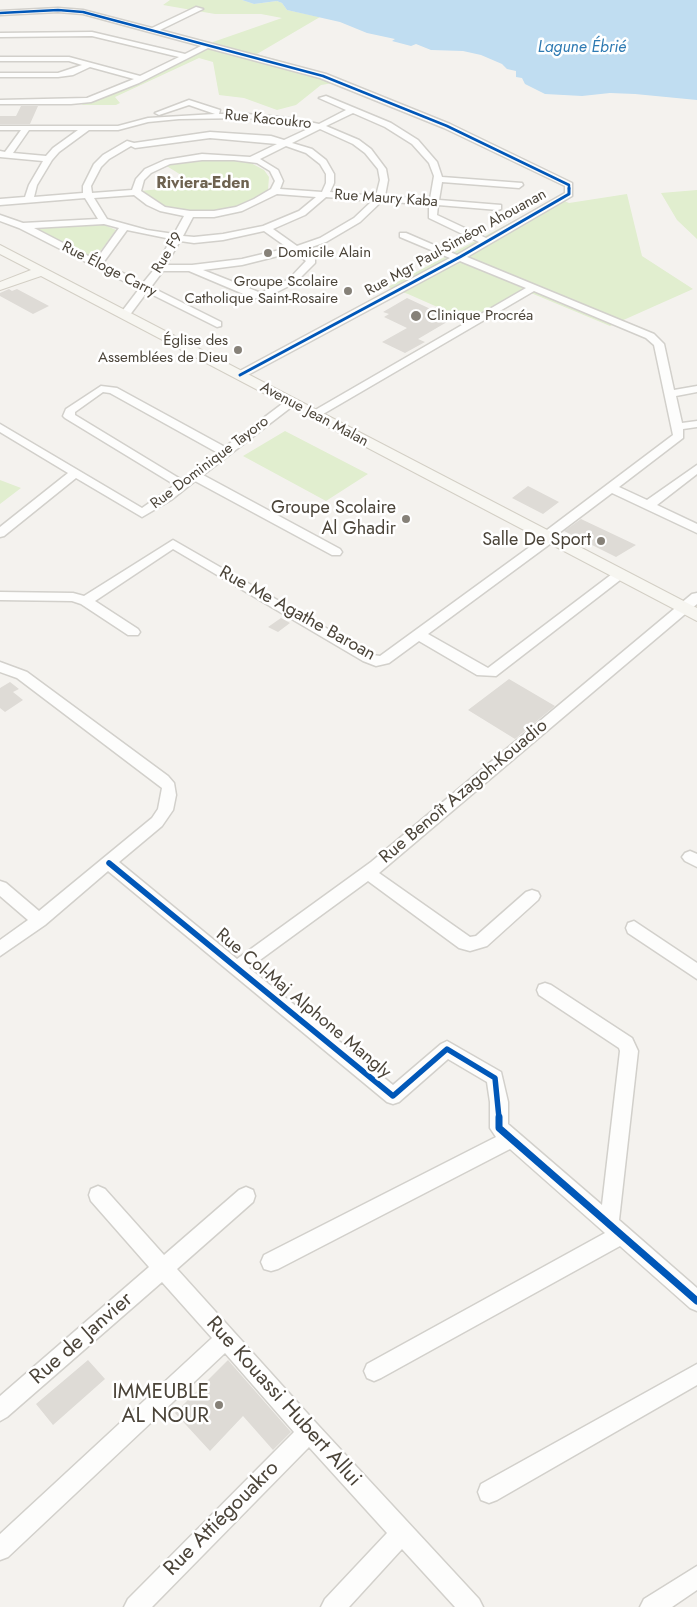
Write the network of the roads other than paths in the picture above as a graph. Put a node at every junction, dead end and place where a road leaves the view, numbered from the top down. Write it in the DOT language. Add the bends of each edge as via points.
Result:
graph roads {
  1 [pos="199,9"];
  2 [pos="0,13"];
  3 [pos="152,30"];
  4 [pos="0,35"];
  5 [pos="208,45"];
  6 [pos="185,56"];
  7 [pos="0,58"];
  8 [pos="89,64"];
  9 [pos="0,75"];
  10 [pos="138,78"];
  11 [pos="323,98"];
  12 [pos="0,102"];
  13 [pos="352,110"];
  14 [pos="215,115"];
  15 [pos="226,115"];
  16 [pos="36,117"];
  17 [pos="128,125"];
  18 [pos="319,126"];
  19 [pos="0,128"];
  20 [pos="87,128"];
  21 [pos="102,128"];
  22 [pos="210,135"];
  23 [pos="287,143"];
  24 [pos="132,144"];
  25 [pos="4,155"];
  26 [pos="159,158"];
  27 [pos="48,159"];
  28 [pos="253,159"];
  29 [pos="438,179"];
  30 [pos="519,185"];
  31 [pos="274,191"];
  32 [pos="136,192"];
  33 [pos="325,194"];
  34 [pos="88,196"];
  35 [pos="380,198"];
  36 [pos="29,199"];
  37 [pos="0,202"];
  38 [pos="435,202"];
  39 [pos="498,207"];
  40 [pos="190,214"];
  41 [pos="0,218"];
  42 [pos="104,221"];
  43 [pos="22,226"];
  44 [pos="124,228"];
  45 [pos="266,228"];
  46 [pos="403,235"];
  47 [pos="176,239"];
  48 [pos="487,242"];
  49 [pos="0,249"];
  50 [pos="296,250"];
  51 [pos="459,258"];
  52 [pos="97,265"];
  53 [pos="160,268"];
  54 [pos="192,268"];
  55 [pos="41,271"];
  56 [pos="0,286"];
  57 [pos="534,287"];
  58 [pos="144,289"];
  59 [pos="125,314"];
  60 [pos="217,324"];
  61 [pos="240,375"];
  62 [pos="697,389"];
  63 [pos="671,394"];
  64 [pos="290,403"];
  65 [pos="314,415"];
  66 [pos="697,424"];
  67 [pos="0,427"];
  68 [pos="677,428"];
  69 [pos="223,451"];
  70 [pos="697,468"];
  71 [pos="75,473"];
  72 [pos="195,476"];
  73 [pos="180,483"];
  74 [pos="612,488"];
  75 [pos="649,505"];
  76 [pos="697,529"];
  77 [pos="0,533"];
  78 [pos="548,537"];
  79 [pos="336,552"];
  80 [pos="620,574"];
  81 [pos="0,596"];
  82 [pos="697,597"];
  83 [pos="86,601"];
  84 [pos="690,612"];
  85 [pos="133,632"];
  86 [pos="419,634"];
  87 [pos="0,667"];
  88 [pos="110,863"];
  89 [pos="368,873"];
  90 [pos="0,886"];
  91 [pos="532,896"];
  92 [pos="39,920"];
  93 [pos="634,928"];
  94 [pos="0,949"];
  95 [pos="238,967"];
  96 [pos="697,972"];
  97 [pos="545,990"];
  98 [pos="511,1139"];
  99 [pos="98,1195"];
  100 [pos="246,1196"];
  101 [pos="615,1230"];
  102 [pos="271,1262"];
  103 [pos="164,1268"];
  104 [pos="697,1301"];
  105 [pos="225,1338"];
  106 [pos="374,1371"];
  107 [pos="697,1374"];
  108 [pos="0,1410"];
  109 [pos="309,1432"];
  110 [pos="489,1492"];
  111 [pos="402,1533"];
  112 [pos="0,1549"];
  113 [pos="697,1577"];
  114 [pos="136,1607"];
  115 [pos="333,1607"];
  116 [pos="471,1607"];
  117 [pos="652,1607"];
  1 -- 3 [label="street"];
  2 -- 3 [label="street, Rue Mgr Paul-Siméon Ahouanan" via="74,11"];
  3 -- 5 [label="street, Rue Mgr Paul-Siméon Ahouanan"];
  4 -- 6 [label="street" via="92,34"];
  5 -- 6 [label="street"];
  5 -- 48 [label="street, Rue Mgr Paul-Siméon Ahouanan" via="346,85 447,126 569,185 569,194"];
  6 -- 10 [label="street"];
  7 -- 8 [label="street" via="60,58"];
  8 -- 9 [label="street" via="58,75"];
  8 -- 10 [label="street"];
  10 -- 16 [label="street" via="98,97"];
  11 -- 13 [label="street"];
  12 -- 16 [label="street"];
  13 -- 18 [label="street"];
  13 -- 29 [label="street" via="388,125 415,142 433,162"];
  14 -- 15 [label="street, Rue Kacoukro"];
  14 -- 17 [label="street, Rue Kacoukro" via="148,120"];
  14 -- 22 [label="street"];
  15 -- 17 [label="street" via="189,102"];
  15 -- 18 [label="street, Rue Kacoukro" via="290,120"];
  16 -- 19 [label="street"];
  16 -- 20 [label="street, Rue Kacoukro"];
  16 -- 25 [label="street"];
  17 -- 21 [label="street, Rue Kacoukro"];
  18 -- 23 [label="street"];
  18 -- 35 [label="street, Rue Kacoukro" via="356,142 376,160 384,180"];
  20 -- 21 [label="street, Rue Kacoukro"];
  20 -- 27 [label="street"];
  21 -- 24 [label="street"];
  22 -- 23 [label="street" via="251,136"];
  22 -- 24 [label="street"];
  23 -- 28 [label="street"];
  23 -- 33 [label="street" via="309,151 323,162 330,174"];
  24 -- 26 [label="street"];
  24 -- 34 [label="street" via="106,157 98,166 87,186"];
  25 -- 27 [label="street"];
  26 -- 28 [label="street"];
  26 -- 32 [label="street" via="140,179"];
  27 -- 36 [label="street"];
  28 -- 31 [label="street" via="277,173 279,181"];
  29 -- 30 [label="street"];
  29 -- 38 [label="street"];
  31 -- 33 [label="street, Rue Maury Kaba"];
  31 -- 40 [label="street" via="238,209"];
  32 -- 34 [label="street"];
  32 -- 40 [label="street" via="164,209"];
  33 -- 35 [label="street, Rue Maury Kaba"];
  33 -- 45 [label="street" via="302,213"];
  34 -- 36 [label="street"];
  34 -- 42 [label="street"];
  35 -- 38 [label="street, Rue Maury Kaba"];
  35 -- 50 [label="street" via="340,231"];
  36 -- 37 [label="street"];
  38 -- 39 [label="street, Rue Maury Kaba"];
  38 -- 48 [label="street" via="432,216"];
  40 -- 47 [label="street, Rue F9"];
  41 -- 43 [label="street, Rue Éloge Carry"];
  42 -- 43 [label="street"];
  42 -- 44 [label="street"];
  43 -- 52 [label="street, Rue Éloge Carry"];
  44 -- 47 [label="street"];
  44 -- 52 [label="street"];
  45 -- 47 [label="street" via="208,239"];
  45 -- 50 [label="street"];
  46 -- 51 [label="street"];
  47 -- 53 [label="street, Rue F9"];
  48 -- 51 [label="street, Rue Mgr Paul-Siméon Ahouanan"];
  49 -- 55 [label="main road, Avenue Jean Malan"];
  50 -- 54 [label="street" via="242,262"];
  50 -- 54 [label="street" via="310,258 311,263 292,281 263,296"];
  51 -- 57 [label="street"];
  51 -- 61 [label="street, Rue Mgr Paul-Siméon Ahouanan"];
  52 -- 58 [label="street, Rue Éloge Carry"];
  53 -- 54 [label="street"];
  53 -- 58 [label="street, Rue F9"];
  55 -- 56 [label="main road"];
  55 -- 59 [label="main road, Avenue Jean Malan"];
  57 -- 63 [label="street" via="650,336 659,344"];
  57 -- 65 [label="street"];
  58 -- 59 [label="street, Rue F9"];
  58 -- 60 [label="street, Rue Éloge Carry"];
  59 -- 61 [label="main road, Avenue Jean Malan"];
  61 -- 64 [label="main road, Avenue Jean Malan"];
  62 -- 63 [label="street"];
  63 -- 68 [label="street"];
  64 -- 65 [label="main road, Avenue Jean Malan"];
  64 -- 69 [label="street, Rue Dominique Tayoro"];
  65 -- 78 [label="main road, Avenue Jean Malan"];
  66 -- 68 [label="street"];
  67 -- 71 [label="street, Rue Dominique Tayoro"];
  68 -- 74 [label="street, Rue Me Agathe Baroan" via="679,436"];
  69 -- 72 [label="street, Rue Dominique Tayoro"];
  69 -- 73 [label="street" via="113,390 101,389 70,411 68,416"];
  70 -- 75 [label="street"];
  71 -- 73 [label="street, Rue Dominique Tayoro" via="142,513"];
  71 -- 77 [label="street"];
  72 -- 73 [label="street, Rue Dominique Tayoro"];
  72 -- 79 [label="street"];
  74 -- 75 [label="street"];
  74 -- 78 [label="street, Rue Me Agathe Baroan"];
  75 -- 76 [label="street"];
  78 -- 80 [label="main road, Avenue Jean Malan"];
  78 -- 86 [label="street, Rue Me Agathe Baroan"];
  80 -- 84 [label="main road, Avenue Jean Malan"];
  80 -- 86 [label="street" via="491,673 482,672"];
  81 -- 83 [label="street" via="73,597"];
  82 -- 84 [label="street, Rue Benoît Azagoh-Kouadio"];
  83 -- 85 [label="street"];
  83 -- 86 [label="street, Rue Me Agathe Baroan" via="173,544 376,661 384,660"];
  84 -- 89 [label="street, Rue Benoît Azagoh-Kouadio"];
  87 -- 88 [label="street" via="22,674 163,780 169,788 168,803 157,822"];
  88 -- 92 [label="street"];
  88 -- 95 [label="street, Rue Col-Maj Alphone Mangly"];
  89 -- 91 [label="street" via="470,944 481,941"];
  89 -- 95 [label="street, Rue Benoît Azagoh-Kouadio"];
  90 -- 92 [label="street"];
  92 -- 94 [label="street"];
  93 -- 96 [label="street"];
  95 -- 98 [label="street, Rue Col-Maj Alphone Mangly" via="393,1096 447,1049 495,1078 500,1102 499,1128"];
  97 -- 101 [label="street" via="626,1043 629,1050"];
  98 -- 101 [label="street, Rue Col-Maj Alphone Mangly"];
  98 -- 102 [label="street"];
  99 -- 103 [label="street, Rue Kouassi Hubert Allui"];
  100 -- 103 [label="street, Rue de Janvier"];
  101 -- 104 [label="street, Rue Col-Maj Alphone Mangly"];
  101 -- 106 [label="street"];
  103 -- 105 [label="street, Rue Kouassi Hubert Allui"];
  103 -- 108 [label="street, Rue de Janvier"];
  105 -- 109 [label="street, Rue Kouassi Hubert Allui"];
  105 -- 112 [label="street"];
  107 -- 110 [label="street"];
  109 -- 111 [label="street, Rue Kouassi Hubert Allui"];
  109 -- 114 [label="street, Rue Attiégouakro"];
  111 -- 115 [label="street"];
  111 -- 116 [label="street, Rue Kouassi Hubert Allui"];
  113 -- 117 [label="street"];
}
